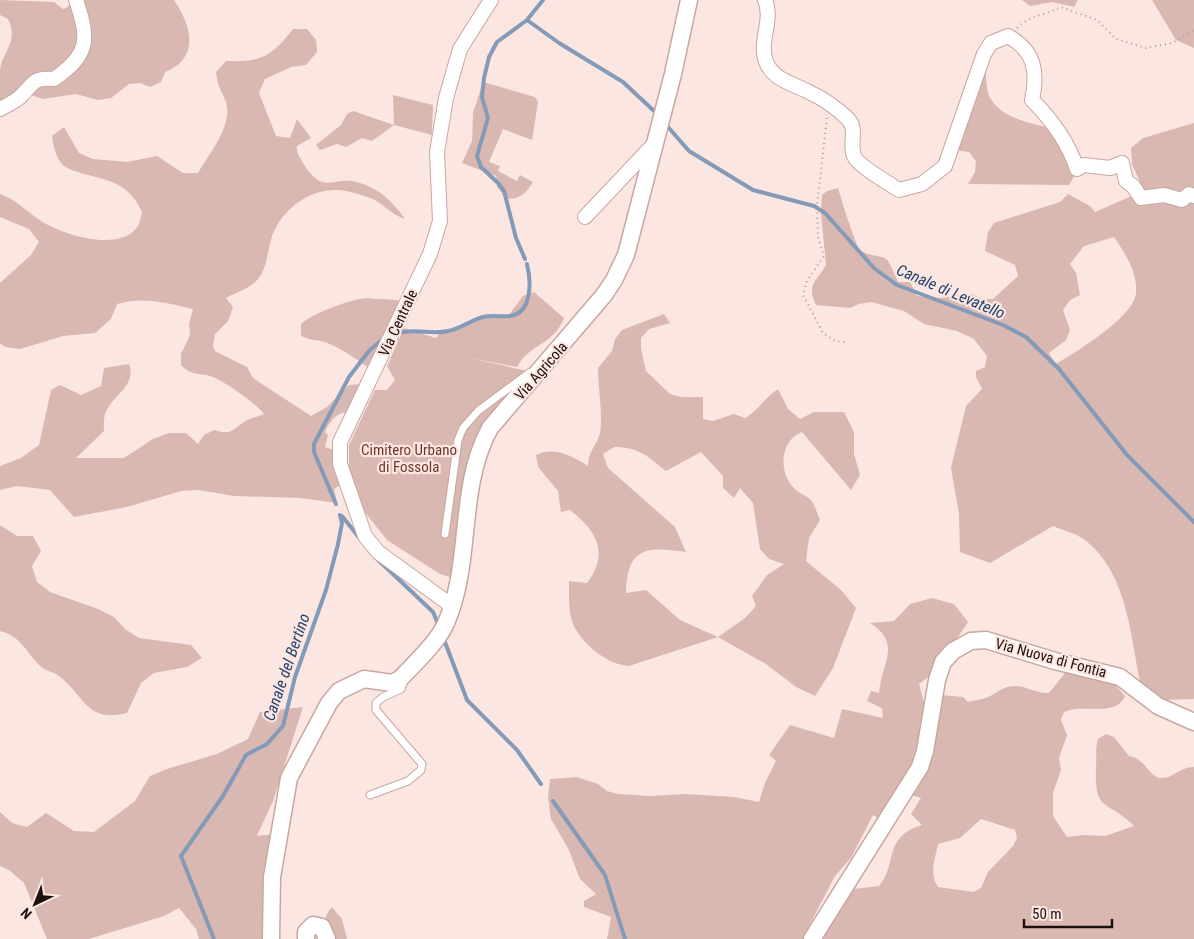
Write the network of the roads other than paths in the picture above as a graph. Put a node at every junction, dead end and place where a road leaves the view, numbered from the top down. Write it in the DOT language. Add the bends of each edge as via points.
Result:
graph roads {
  1 [pos="76,0"];
  2 [pos="491,0"];
  3 [pos="689,0"];
  4 [pos="765,0"];
  5 [pos="0,110"];
  6 [pos="654,144"];
  7 [pos="1194,196"];
  8 [pos="585,217"];
  9 [pos="546,363"];
  10 [pos="445,534"];
  11 [pos="452,606"];
  12 [pos="400,679"];
  13 [pos="1194,722"];
  14 [pos="370,795"];
  15 [pos="271,939"];
  16 [pos="306,939"];
  17 [pos="327,939"];
  18 [pos="812,939"];
  1 -- 5 [label="street" via="86,28 86,42 70,68 54,79 34,80 19,98"];
  2 -- 11 [label="street, Via Centrale" via="464,42 453,72 437,152 440,221 430,254 340,442 340,464 365,536 378,552"];
  3 -- 6 [label="street, Via Agricola"];
  4 -- 7 [label="street" via="768,14 764,52 772,73 808,92 852,125 852,150 858,162 899,190 922,184 945,166 984,54 991,44 1008,36 1031,59 1035,68 1032,100 1052,119 1078,169 1084,165 1110,168 1122,163 1126,181 1134,186 1141,198 1164,195 1182,200 1189,194"];
  6 -- 8 [label="street, Via Agricola"];
  6 -- 9 [label="street, Via Agricola" via="626,254 614,280"];
  9 -- 10 [label="lane" via="478,411 463,428 458,440"];
  9 -- 11 [label="street, Via Agricola" via="490,428 482,443 474,468"];
  11 -- 12 [label="street" via="446,625"];
  12 -- 14 [label="lane" via="401,689 383,696 376,703 376,710 422,764 422,770 408,781"];
  12 -- 15 [label="street" via="392,683 364,679 339,691 324,711 289,778 272,877"];
  13 -- 18 [label="street, Via Nuova di Fontia" via="1158,706 1120,677 986,640 962,645 943,662 920,767"];
  16 -- 17 [label="street" via="306,932 313,925 322,927"];
}
